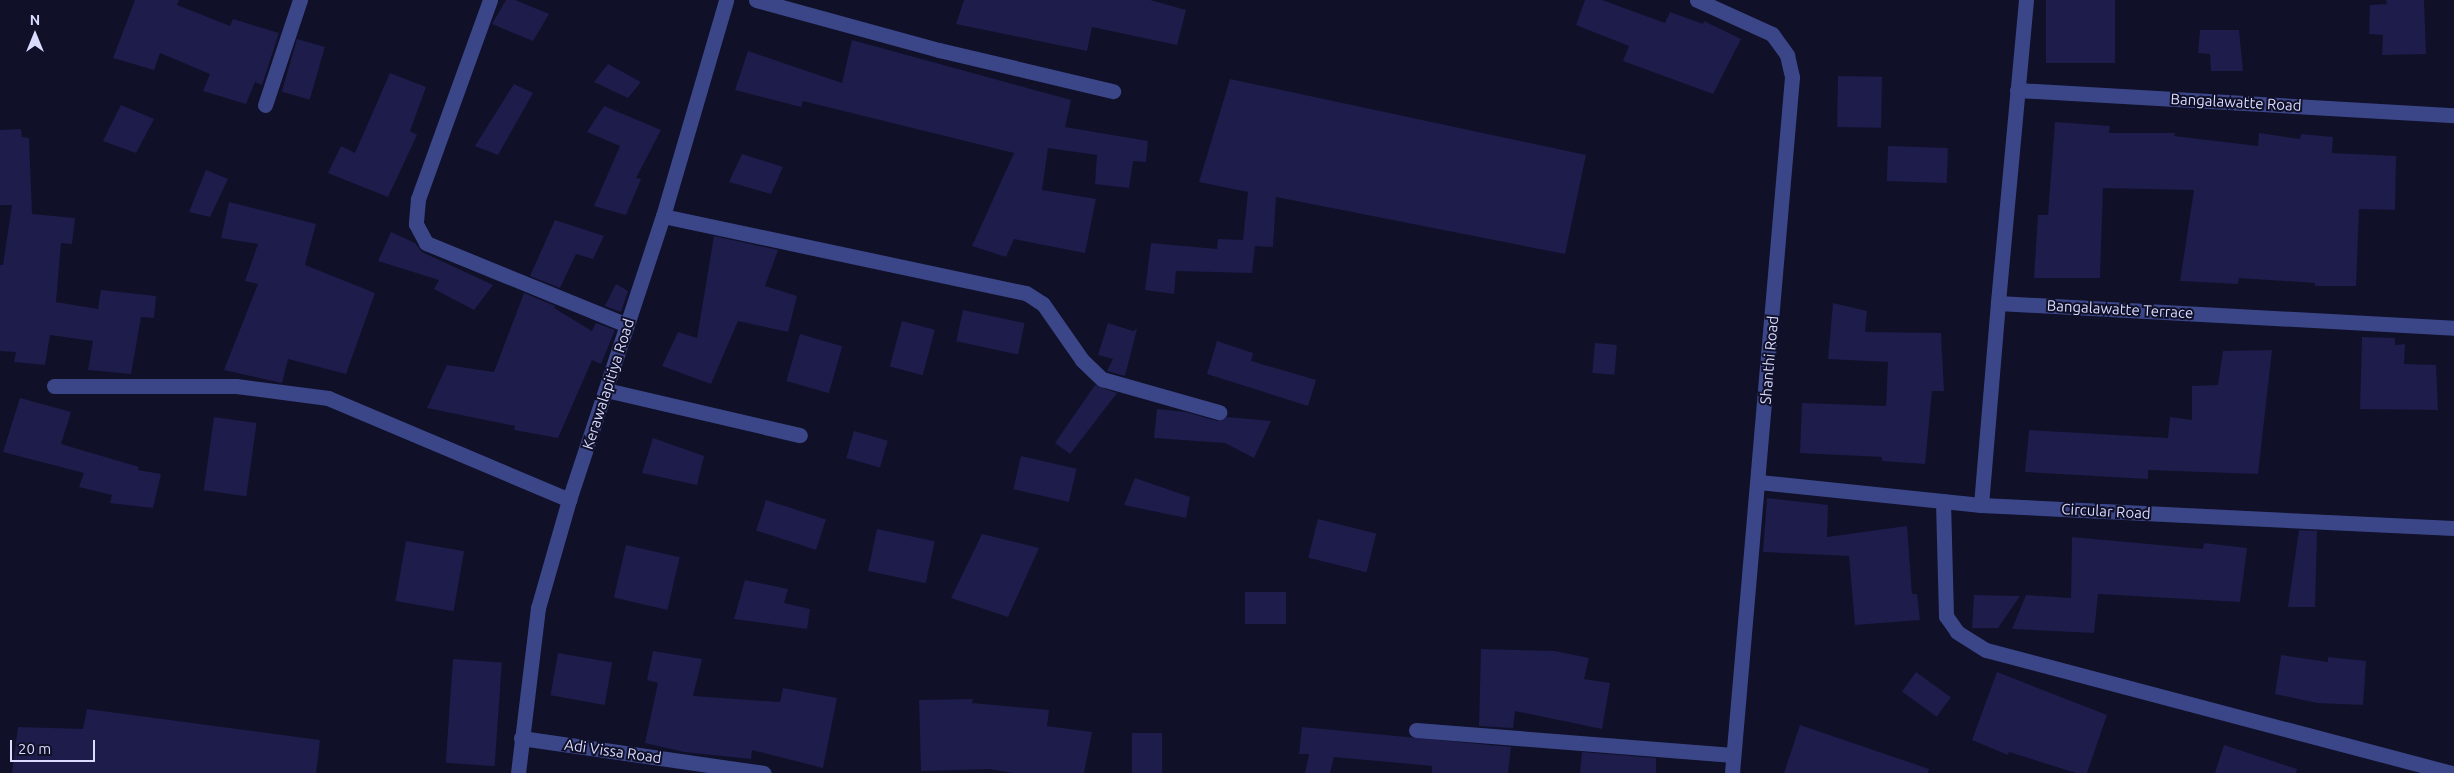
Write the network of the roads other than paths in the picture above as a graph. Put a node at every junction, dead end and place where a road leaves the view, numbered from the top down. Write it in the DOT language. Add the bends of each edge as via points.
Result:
graph roads {
  1 [pos="300,0"];
  2 [pos="490,0"];
  3 [pos="726,0"];
  4 [pos="756,0"];
  5 [pos="1697,0"];
  6 [pos="2026,0"];
  7 [pos="2017,90"];
  8 [pos="1113,92"];
  9 [pos="265,105"];
  10 [pos="2454,115"];
  11 [pos="663,216"];
  12 [pos="1998,303"];
  13 [pos="627,325"];
  14 [pos="2454,328"];
  15 [pos="54,386"];
  16 [pos="606,390"];
  17 [pos="1220,412"];
  18 [pos="800,435"];
  19 [pos="1759,482"];
  20 [pos="569,500"];
  21 [pos="1943,501"];
  22 [pos="1981,505"];
  23 [pos="2454,528"];
  24 [pos="1416,730"];
  25 [pos="521,738"];
  26 [pos="1733,756"];
  27 [pos="518,773"];
  28 [pos="764,773"];
  29 [pos="1732,773"];
  30 [pos="2453,773"];
  1 -- 9 [label="street"];
  2 -- 13 [label="street" via="418,200 416,224 426,243"];
  3 -- 11 [label="street, Kerawalapitiya Road"];
  4 -- 8 [label="street" via="939,50"];
  5 -- 19 [label="street, Shanthi Road" via="1772,34 1787,55 1792,77"];
  6 -- 7 [label="street"];
  7 -- 10 [label="street, Bangalawatte Road"];
  7 -- 12 [label="street"];
  11 -- 13 [label="street, Kerawalapitiya Road"];
  11 -- 17 [label="street" via="1026,293 1043,304 1082,360 1102,379"];
  12 -- 14 [label="street, Bangalawatte Terrace"];
  12 -- 22 [label="street"];
  13 -- 16 [label="street, Kerawalapitiya Road"];
  15 -- 20 [label="street" via="236,386 328,398"];
  16 -- 18 [label="street"];
  16 -- 20 [label="street, Kerawalapitiya Road"];
  19 -- 21 [label="street, Circular Road"];
  19 -- 26 [label="street, Shanthi Road"];
  20 -- 25 [label="street, Kerawalapitiya Road" via="538,608"];
  21 -- 22 [label="street, Circular Road"];
  21 -- 30 [label="street" via="1946,616 1957,632 1986,650"];
  22 -- 23 [label="street, Circular Road"];
  24 -- 26 [label="street"];
  25 -- 27 [label="street, Kerawalapitiya Road"];
  25 -- 28 [label="street, Adi Vissa Road"];
  26 -- 29 [label="street, Shanthi Road"];
}
